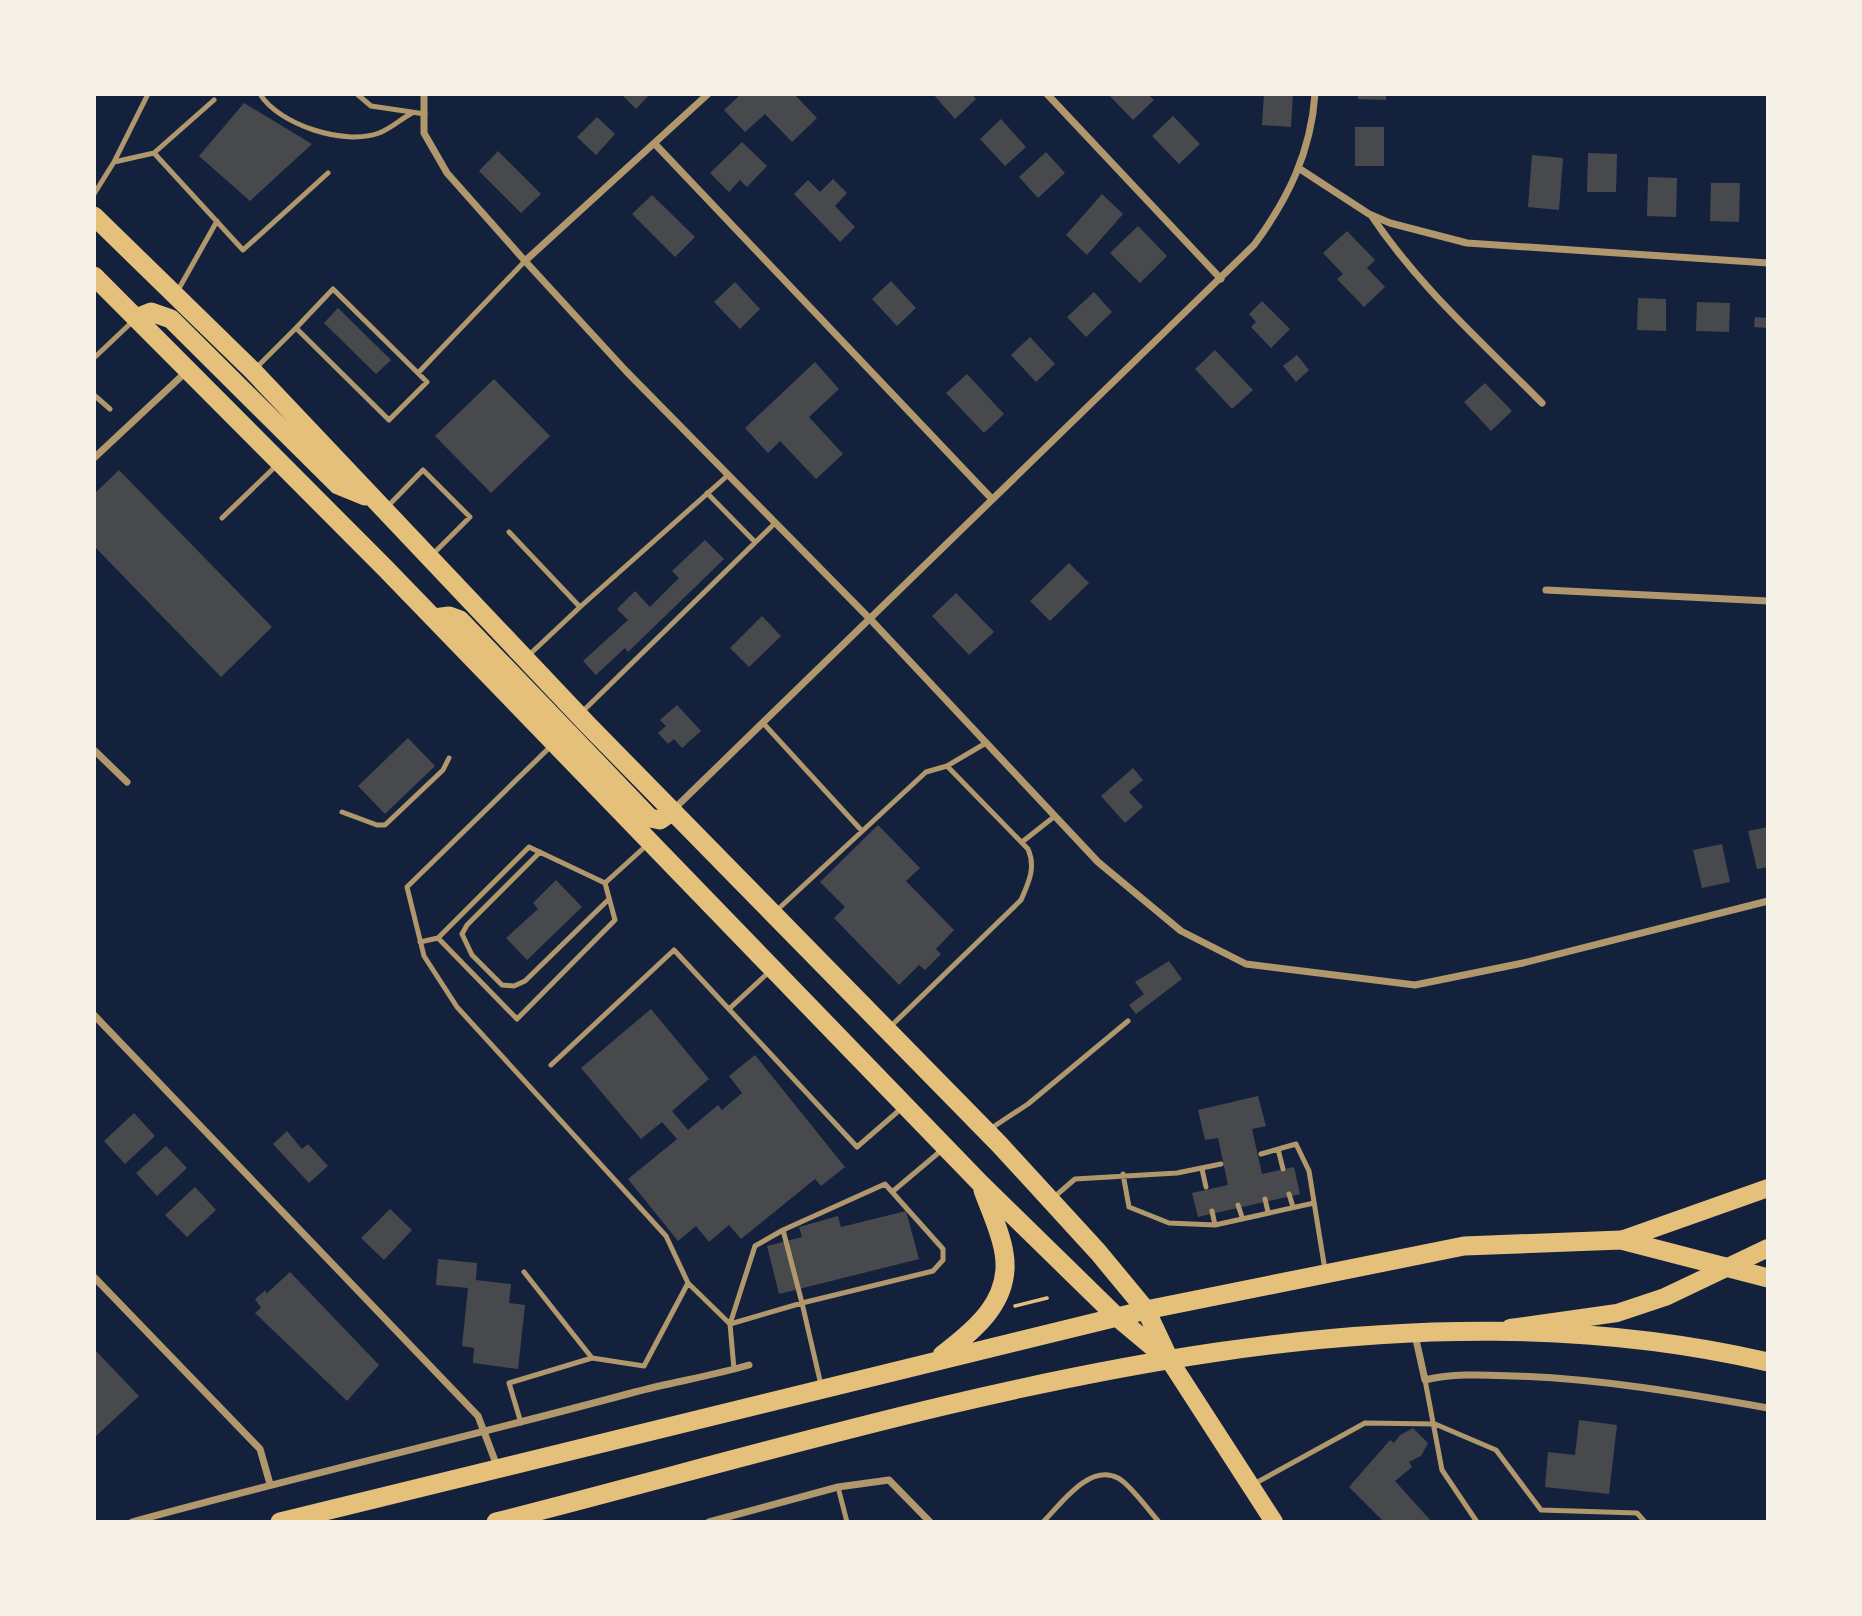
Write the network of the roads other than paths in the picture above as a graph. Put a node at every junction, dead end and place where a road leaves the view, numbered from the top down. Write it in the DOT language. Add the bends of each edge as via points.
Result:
graph roads {
  1 [pos="148,94"];
  2 [pos="260,94"];
  3 [pos="357,94"];
  4 [pos="424,94"];
  5 [pos="708,94"];
  6 [pos="1047,94"];
  7 [pos="1315,94"];
  8 [pos="214,100"];
  9 [pos="412,113"];
  10 [pos="425,114"];
  11 [pos="655,144"];
  12 [pos="154,153"];
  13 [pos="114,163"];
  14 [pos="1300,169"];
  15 [pos="328,173"];
  16 [pos="94,194"];
  17 [pos="1369,214"];
  18 [pos="94,216"];
  19 [pos="217,221"];
  20 [pos="525,261"];
  21 [pos="1768,263"];
  22 [pos="94,276"];
  23 [pos="1221,279"];
  24 [pos="175,295"];
  25 [pos="136,318"];
  26 [pos="296,328"];
  27 [pos="94,358"];
  28 [pos="189,369"];
  29 [pos="253,371"];
  30 [pos="418,373"];
  31 [pos="94,395"];
  32 [pos="1542,403"];
  33 [pos="110,409"];
  34 [pos="94,458"];
  35 [pos="281,461"];
  36 [pos="727,476"];
  37 [pos="708,494"];
  38 [pos="992,499"];
  39 [pos="376,504"];
  40 [pos="222,518"];
  41 [pos="774,524"];
  42 [pos="509,532"];
  43 [pos="755,542"];
  44 [pos="430,557"];
  45 [pos="1545,590"];
  46 [pos="1768,601"];
  47 [pos="580,607"];
  48 [pos="433,618"];
  49 [pos="871,620"];
  50 [pos="526,658"];
  51 [pos="579,715"];
  52 [pos="764,724"];
  53 [pos="553,743"];
  54 [pos="986,743"];
  55 [pos="94,750"];
  56 [pos="449,758"];
  57 [pos="947,766"];
  58 [pos="127,782"];
  59 [pos="342,811"];
  60 [pos="673,811"];
  61 [pos="1055,816"];
  62 [pos="862,831"];
  63 [pos="1022,842"];
  64 [pos="649,843"];
  65 [pos="540,852"];
  66 [pos="605,883"];
  67 [pos="609,899"];
  68 [pos="1768,901"];
  69 [pos="774,913"];
  70 [pos="438,938"];
  71 [pos="420,942"];
  72 [pos="773,970"];
  73 [pos="729,1009"];
  74 [pos="94,1015"];
  75 [pos="1128,1021"];
  76 [pos="888,1030"];
  77 [pos="551,1065"];
  78 [pos="905,1105"];
  79 [pos="987,1131"];
  80 [pos="945,1147"];
  81 [pos="1278,1149"];
  82 [pos="1261,1154"];
  83 [pos="1221,1164"];
  84 [pos="1202,1169"];
  85 [pos="1283,1169"];
  86 [pos="1123,1174"];
  87 [pos="981,1184"];
  88 [pos="1206,1186"];
  89 [pos="1768,1188"];
  90 [pos="892,1192"];
  91 [pos="1290,1194"];
  92 [pos="1265,1199"];
  93 [pos="1051,1200"];
  94 [pos="1314,1203"];
  95 [pos="1238,1205"];
  96 [pos="1293,1207"];
  97 [pos="1212,1211"];
  98 [pos="1268,1212"];
  99 [pos="1241,1217"];
  100 [pos="1215,1225"];
  101 [pos="783,1230"];
  102 [pos="1621,1240"];
  103 [pos="1768,1248"];
  104 [pos="1731,1266"];
  105 [pos="524,1272"];
  106 [pos="1325,1273"];
  107 [pos="94,1276"];
  108 [pos="1768,1278"];
  109 [pos="688,1283"];
  110 [pos="802,1303"];
  111 [pos="1146,1310"];
  112 [pos="1117,1317"];
  113 [pos="730,1324"];
  114 [pos="1489,1331"];
  115 [pos="1415,1333"];
  116 [pos="592,1358"];
  117 [pos="935,1360"];
  118 [pos="1170,1362"];
  119 [pos="1768,1362"];
  120 [pos="749,1365"];
  121 [pos="734,1369"];
  122 [pos="1425,1380"];
  123 [pos="821,1388"];
  124 [pos="1768,1408"];
  125 [pos="522,1424"];
  126 [pos="1434,1424"];
  127 [pos="487,1433"];
  128 [pos="497,1467"];
  129 [pos="270,1484"];
  130 [pos="1251,1486"];
  131 [pos="838,1487"];
  132 [pos="746,1512"];
  133 [pos="508,1520"];
  134 [pos="132,1521"];
  135 [pos="279,1521"];
  136 [pos="709,1521"];
  137 [pos="749,1521"];
  138 [pos="847,1521"];
  139 [pos="930,1521"];
  140 [pos="1043,1521"];
  141 [pos="1159,1521"];
  142 [pos="1274,1521"];
  143 [pos="1477,1521"];
  144 [pos="1645,1521"];
  1 -- 13 [label="lane"];
  2 -- 9 [label="lane" via="294,123 332,136 377,134"];
  3 -- 9 [label="lane" via="371,106"];
  4 -- 10 [label="street"];
  5 -- 11 [label="street"];
  6 -- 23 [label="street"];
  7 -- 14 [label="street"];
  8 -- 12 [label="lane"];
  9 -- 10 [label="lane"];
  10 -- 20 [label="street" via="424,133 447,173"];
  11 -- 20 [label="street"];
  11 -- 38 [label="street"];
  12 -- 13 [label="lane"];
  12 -- 19 [label="lane"];
  13 -- 16 [label="lane"];
  14 -- 17 [label="street"];
  14 -- 23 [label="street" via="1278,213"];
  15 -- 19 [label="lane" via="243,250"];
  17 -- 21 [label="street" via="1467,243"];
  17 -- 32 [label="street" via="1395,253 1432,294"];
  18 -- 24 [label="highway"];
  19 -- 24 [label="lane"];
  20 -- 30 [label="lane"];
  20 -- 36 [label="street"];
  22 -- 25 [label="highway"];
  23 -- 38 [label="street"];
  24 -- 29 [label="highway"];
  25 -- 27 [label="lane"];
  25 -- 28 [label="highway"];
  25 -- 39 [label="highway" via="151,312 171,319 338,485"];
  26 -- 29 [label="lane"];
  26 -- 30 [label="lane" via="333,289"];
  26 -- 30 [label="lane" via="389,420 427,382"];
  28 -- 34 [label="street"];
  28 -- 35 [label="highway"];
  29 -- 39 [label="highway"];
  31 -- 33 [label="lane"];
  35 -- 40 [label="lane"];
  35 -- 48 [label="highway"];
  36 -- 37 [label="lane"];
  36 -- 41 [label="street"];
  37 -- 43 [label="lane"];
  37 -- 47 [label="lane"];
  38 -- 49 [label="street"];
  39 -- 44 [label="highway"];
  39 -- 44 [label="lane" via="423,470 470,517"];
  41 -- 43 [label="lane"];
  41 -- 49 [label="street"];
  42 -- 47 [label="lane"];
  43 -- 51 [label="lane"];
  44 -- 50 [label="highway"];
  45 -- 46 [label="street"];
  47 -- 50 [label="lane"];
  48 -- 53 [label="highway"];
  48 -- 60 [label="highway" via="460,620 650,818 660,820"];
  49 -- 52 [label="street"];
  49 -- 54 [label="street"];
  50 -- 51 [label="highway"];
  51 -- 60 [label="highway"];
  52 -- 60 [label="street"];
  52 -- 62 [label="lane"];
  53 -- 64 [label="highway"];
  53 -- 71 [label="lane" via="407,887"];
  54 -- 57 [label="lane"];
  54 -- 61 [label="street"];
  55 -- 58 [label="street"];
  56 -- 59 [label="lane" via="443,770 385,825"];
  57 -- 62 [label="lane" via="926,772"];
  57 -- 63 [label="lane"];
  60 -- 69 [label="highway"];
  61 -- 63 [label="lane"];
  61 -- 68 [label="street" via="1098,862 1181,931 1246,964 1415,985 1523,963"];
  62 -- 69 [label="lane"];
  63 -- 76 [label="lane" via="1033,860 1021,900"];
  64 -- 66 [label="lane"];
  64 -- 72 [label="highway"];
  65 -- 66 [label="lane"];
  65 -- 67 [label="lane" via="462,934 472,955 502,985 525,981"];
  65 -- 70 [label="lane" via="530,847"];
  66 -- 67 [label="lane"];
  67 -- 70 [label="lane" via="615,920 517,1019"];
  69 -- 76 [label="highway"];
  70 -- 71 [label="lane"];
  71 -- 109 [label="lane" via="457,1007 666,1237"];
  72 -- 73 [label="lane"];
  72 -- 78 [label="highway"];
  73 -- 77 [label="lane" via="674,950"];
  73 -- 78 [label="lane" via="857,1147"];
  74 -- 127 [label="street" via="478,1416"];
  75 -- 79 [label="lane" via="1028,1104"];
  76 -- 79 [label="highway"];
  78 -- 80 [label="highway"];
  79 -- 93 [label="highway"];
  80 -- 87 [label="highway"];
  80 -- 90 [label="lane"];
  81 -- 82 [label="lane"];
  81 -- 85 [label="lane"];
  81 -- 94 [label="lane" via="1296,1144 1309,1171"];
  83 -- 84 [label="lane"];
  84 -- 86 [label="lane"];
  84 -- 88 [label="lane"];
  86 -- 93 [label="lane" via="1076,1179"];
  86 -- 100 [label="lane" via="1129,1207 1168,1223"];
  87 -- 112 [label="highway"];
  87 -- 117 [label="highway" via="1005,1254 1002,1284 988,1318"];
  89 -- 102 [label="main road"];
  90 -- 101 [label="lane" via="885,1184"];
  90 -- 110 [label="lane" via="943,1249 943,1260 933,1271"];
  91 -- 96 [label="lane"];
  92 -- 98 [label="lane"];
  93 -- 111 [label="highway"];
  94 -- 96 [label="lane"];
  94 -- 106 [label="lane"];
  95 -- 99 [label="lane"];
  96 -- 98 [label="lane"];
  97 -- 100 [label="lane"];
  98 -- 99 [label="lane"];
  99 -- 100 [label="lane"];
  101 -- 110 [label="lane"];
  101 -- 113 [label="lane" via="755,1245"];
  102 -- 104 [label="highway"];
  102 -- 106 [label="highway" via="1464,1245"];
  103 -- 104 [label="main road"];
  104 -- 108 [label="highway"];
  104 -- 114 [label="main road" via="1665,1297 1617,1313"];
  105 -- 116 [label="lane"];
  106 -- 111 [label="highway"];
  107 -- 129 [label="street" via="260,1449"];
  109 -- 113 [label="lane"];
  109 -- 116 [label="lane" via="644,1366"];
  110 -- 113 [label="lane"];
  110 -- 123 [label="lane"];
  111 -- 112 [label="highway"];
  111 -- 118 [label="highway"];
  112 -- 117 [label="highway"];
  112 -- 118 [label="highway"];
  113 -- 121 [label="lane"];
  114 -- 115 [label="highway"];
  114 -- 119 [label="highway" via="1557,1332 1658,1343"];
  115 -- 118 [label="highway" via="1291,1343"];
  115 -- 122 [label="street"];
  116 -- 125 [label="lane" via="509,1382"];
  117 -- 123 [label="highway"];
  118 -- 130 [label="main road"];
  118 -- 133 [label="highway" via="992,1396"];
  120 -- 121 [label="street"];
  121 -- 125 [label="street"];
  122 -- 124 [label="street" via="1447,1375 1548,1377"];
  122 -- 126 [label="lane"];
  123 -- 128 [label="highway"];
  125 -- 127 [label="street"];
  126 -- 130 [label="lane" via="1365,1423"];
  126 -- 143 [label="lane" via="1442,1470"];
  126 -- 144 [label="lane" via="1496,1450 1541,1510 1637,1513"];
  127 -- 128 [label="street"];
  127 -- 129 [label="street"];
  128 -- 135 [label="highway"];
  129 -- 134 [label="street"];
  130 -- 142 [label="main road"];
  131 -- 132 [label="street"];
  131 -- 138 [label="lane"];
  131 -- 139 [label="street" via="889,1480"];
  132 -- 136 [label="street"];
  132 -- 137 [label="lane"];
  140 -- 141 [label="lane" via="1086,1480 1100,1474 1119,1478"];
}
